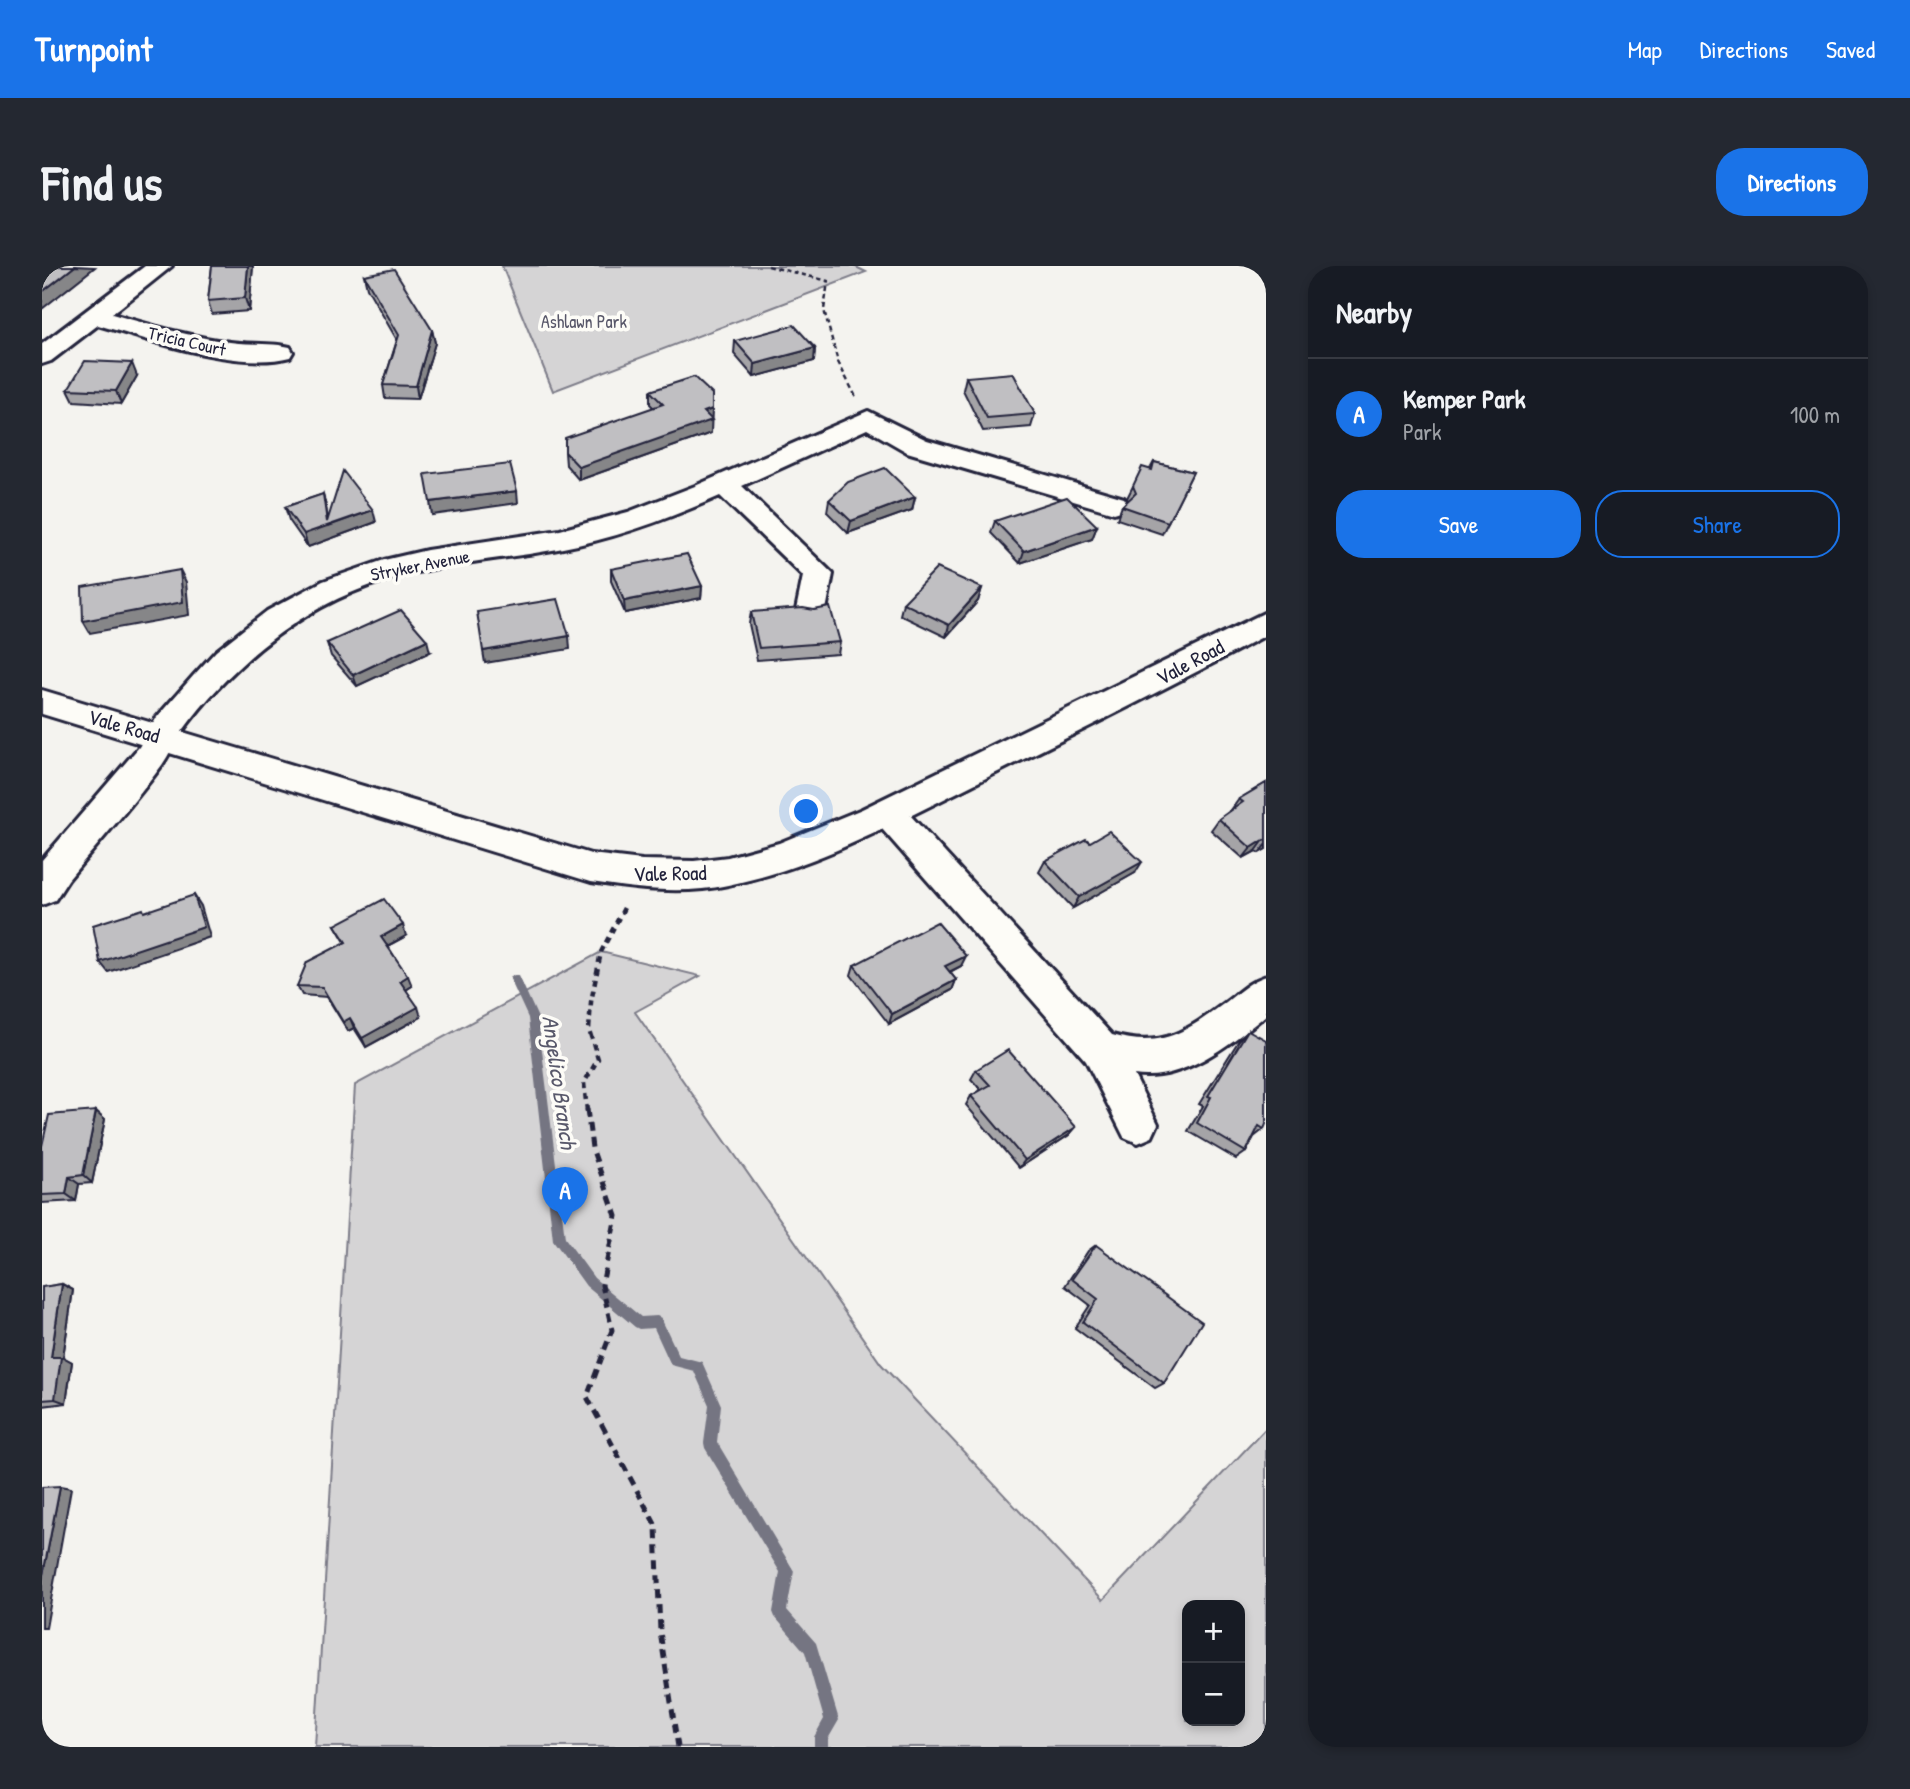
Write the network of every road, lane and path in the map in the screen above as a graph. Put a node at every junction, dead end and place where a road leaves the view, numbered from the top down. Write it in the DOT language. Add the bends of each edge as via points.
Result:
graph roads {
  1 [pos="160,266"];
  2 [pos="768,266"];
  3 [pos="93,316"];
  4 [pos="281,352"];
  5 [pos="42,356"];
  6 [pos="868,419"];
  7 [pos="722,483"];
  8 [pos="1114,504"];
  9 [pos="811,610"];
  10 [pos="1266,622"];
  11 [pos="42,702"];
  12 [pos="160,736"];
  13 [pos="887,812"];
  14 [pos="636,875"];
  15 [pos="42,890"];
  16 [pos="1266,992"];
  17 [pos="1100,1049"];
  18 [pos="1138,1124"];
  19 [pos="678,1747"];
  1 -- 3 [label="street"];
  2 -- 6 [label="path" via="828,281 824,310 838,362"];
  3 -- 4 [label="street, Tricia Court" via="202,348"];
  3 -- 5 [label="street"];
  6 -- 7 [label="street, Stryker Avenue"];
  6 -- 8 [label="street" via="917,446"];
  7 -- 9 [label="street" via="818,575"];
  7 -- 12 [label="street, Stryker Avenue" via="603,529 530,547 383,570 322,592 271,621 240,647"];
  10 -- 13 [label="street, Vale Road"];
  11 -- 12 [label="street, Vale Road"];
  12 -- 14 [label="street, Vale Road" via="591,868"];
  12 -- 15 [label="street, Stryker Avenue" via="151,755"];
  13 -- 14 [label="street, Vale Road" via="782,857 727,871 681,877"];
  13 -- 17 [label="street"];
  14 -- 19 [label="path" via="622,915 601,952 589,1030 598,1059 583,1083 592,1148 616,1216 602,1285 612,1330 587,1397 656,1526 660,1632"];
  16 -- 17 [label="street" via="1177,1054 1143,1059"];
  17 -- 18 [label="street"];
}
